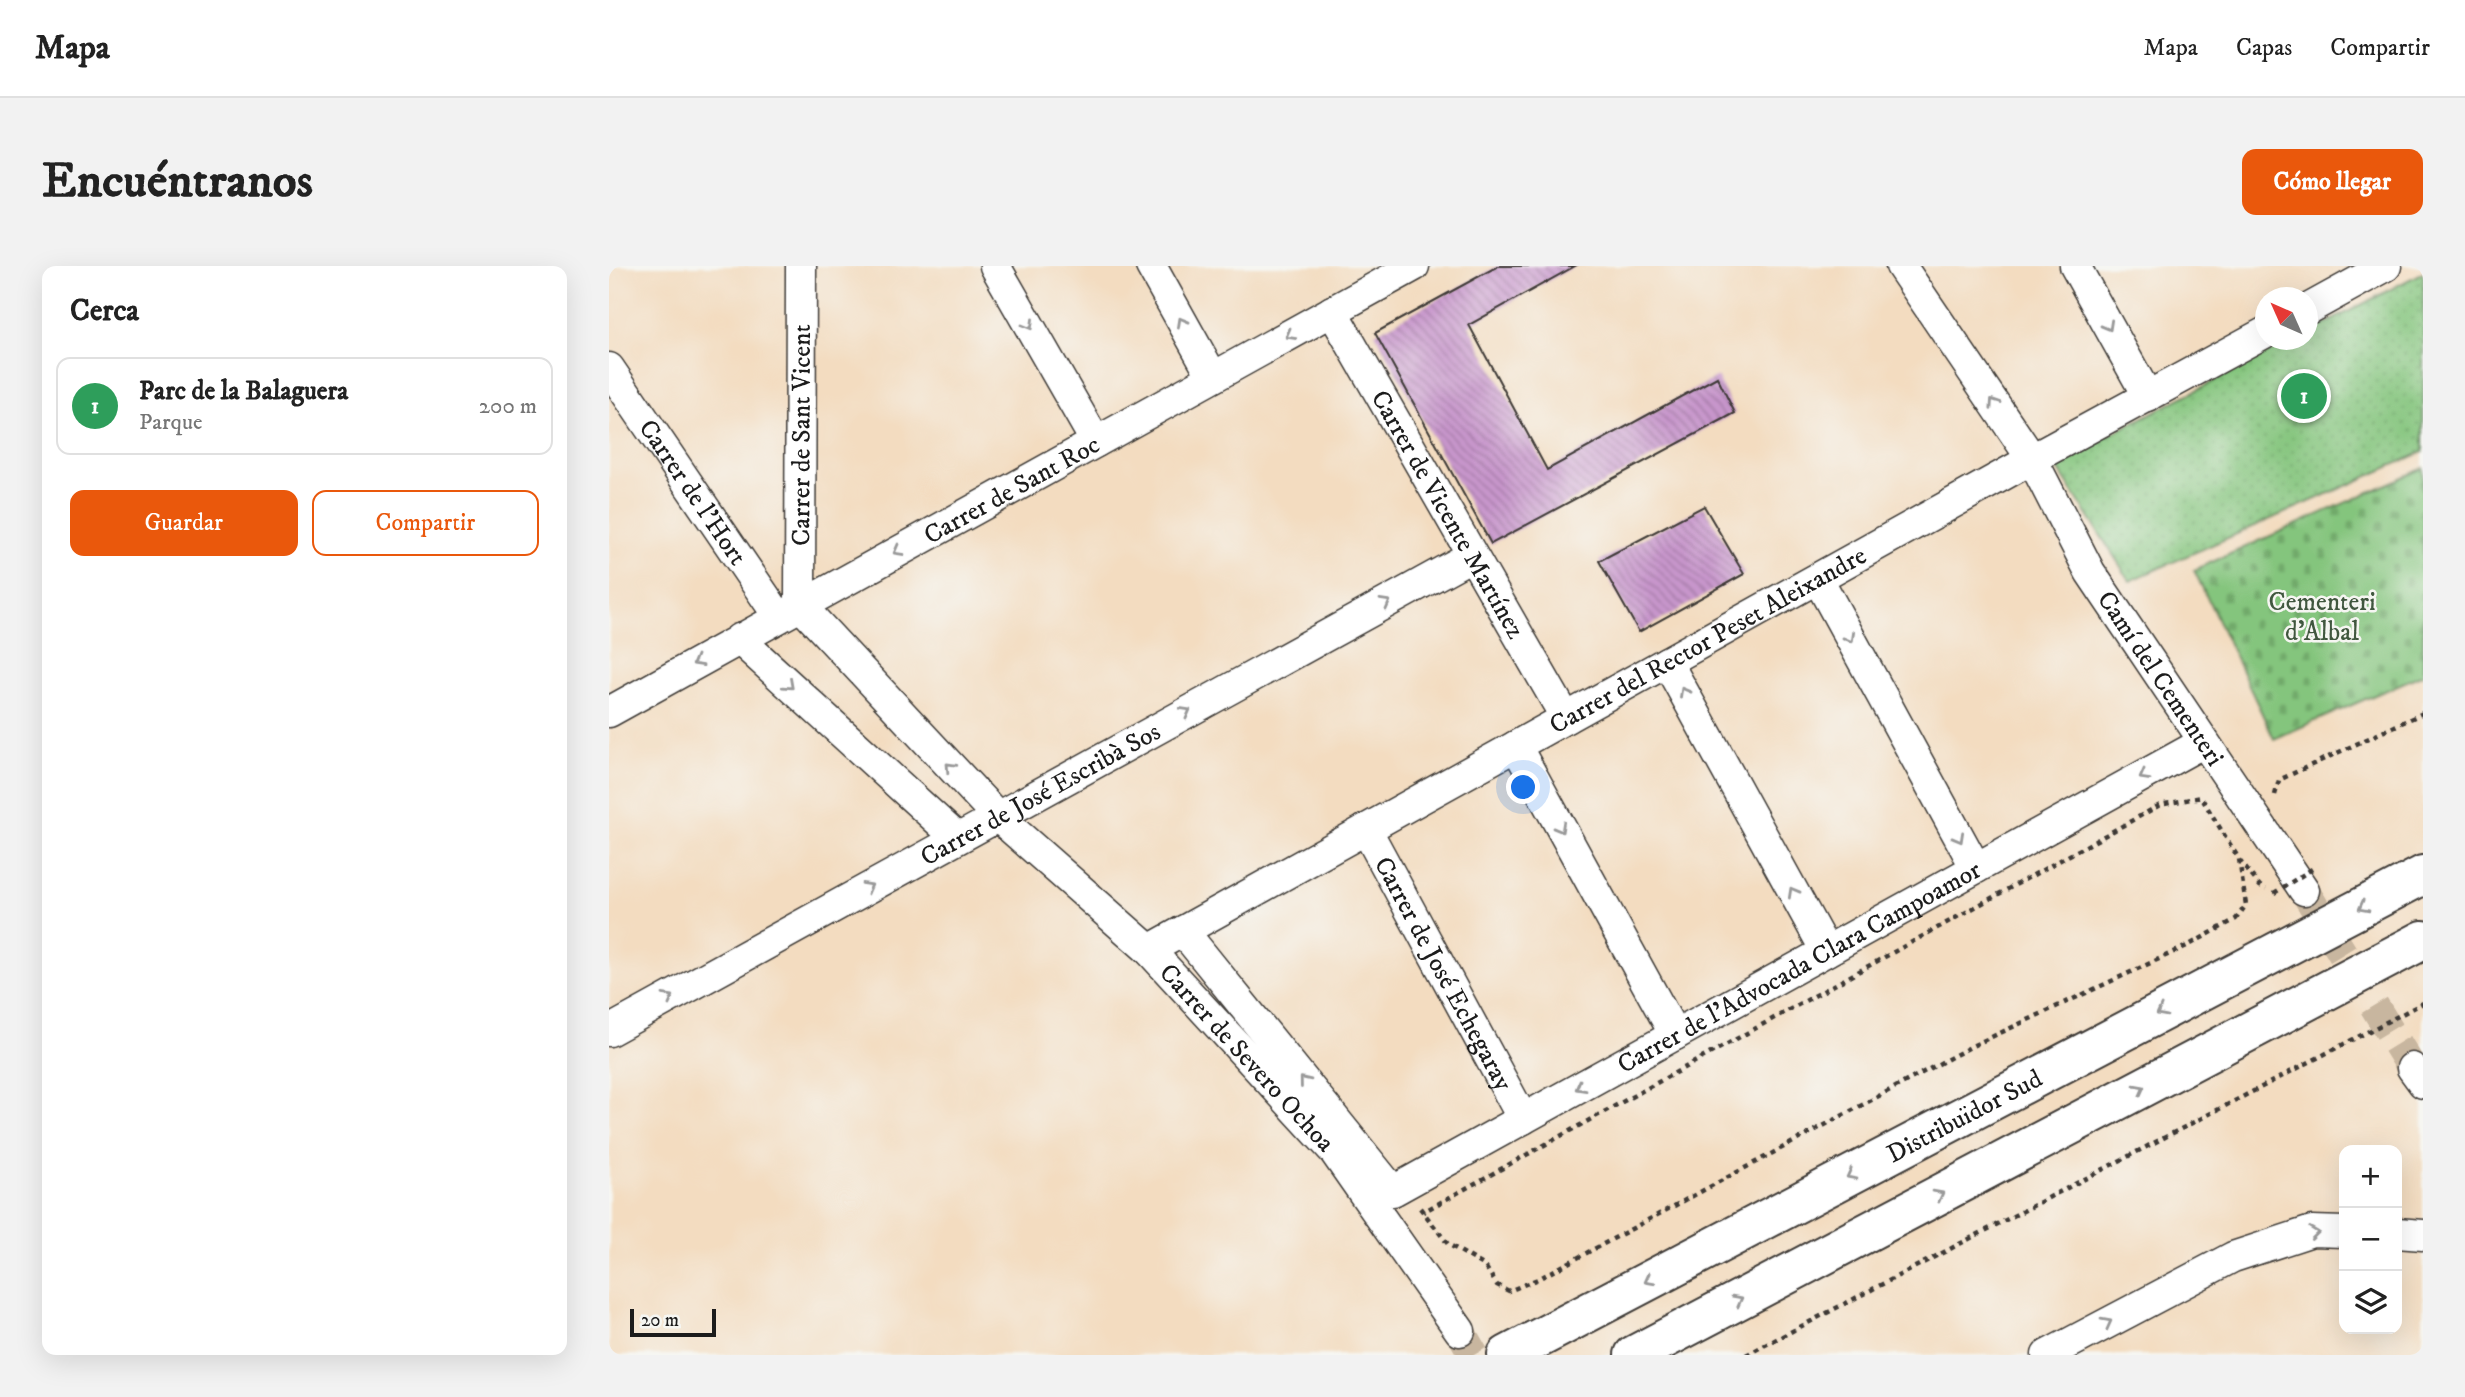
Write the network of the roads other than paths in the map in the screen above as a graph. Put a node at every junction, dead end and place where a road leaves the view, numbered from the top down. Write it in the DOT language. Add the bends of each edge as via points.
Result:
graph roads {
  1 [pos="801,266"];
  2 [pos="995,266"];
  3 [pos="1151,266"];
  4 [pos="1414,266"];
  5 [pos="1901,266"];
  6 [pos="2075,266"];
  7 [pos="2386,266"];
  8 [pos="2318,303"];
  9 [pos="1332,312"];
  10 [pos="2255,338"];
  11 [pos="609,368"];
  12 [pos="1213,377"];
  13 [pos="2148,397"];
  14 [pos="1096,442"];
  15 [pos="2032,459"];
  16 [pos="1471,556"];
  17 [pos="1818,579"];
  18 [pos="789,611"];
  19 [pos="739,639"];
  20 [pos="1667,662"];
  21 [pos="609,712"];
  22 [pos="1566,718"];
  23 [pos="2204,743"];
  24 [pos="1516,746"];
  25 [pos="997,816"];
  26 [pos="1366,829"];
  27 [pos="957,838"];
  28 [pos="1976,868"];
  29 [pos="2423,875"];
  30 [pos="2297,884"];
  31 [pos="1183,931"];
  32 [pos="2423,940"];
  33 [pos="1149,950"];
  34 [pos="1826,951"];
  35 [pos="609,1031"];
  36 [pos="1675,1035"];
  37 [pos="1523,1119"];
  38 [pos="1387,1204"];
  39 [pos="2339,1232"];
  40 [pos="2402,1233"];
  41 [pos="2423,1235"];
  42 [pos="1460,1331"];
  43 [pos="1507,1355"];
  44 [pos="1634,1355"];
  45 [pos="2047,1355"];
  1 -- 18 [label="street, Carrer de Sant Vicent"];
  2 -- 14 [label="street, one-way"];
  12 -- 3 [label="street, one-way"];
  4 -- 9 [label="street, Carrer de Sant Roc"];
  15 -- 5 [label="street, Camí del Cementeri, one-way"];
  6 -- 13 [label="street, one-way"];
  7 -- 8 [label="street"];
  9 -- 12 [label="street, Carrer de Sant Roc, one-way"];
  9 -- 16 [label="street, Carrer de Vicente Martínez"];
  10 -- 13 [label="street, Carrer del Rector Peset Aleixandre"];
  11 -- 18 [label="street, Carrer de l'Hort"];
  12 -- 14 [label="street, Carrer de Sant Roc"];
  13 -- 15 [label="street, Carrer del Rector Peset Aleixandre"];
  14 -- 18 [label="street, Carrer de Sant Roc, one-way"];
  15 -- 17 [label="street, Carrer del Rector Peset Aleixandre"];
  15 -- 23 [label="street, Camí del Cementeri" via="2090,572"];
  16 -- 22 [label="street, Carrer de Vicente Martínez"];
  25 -- 16 [label="street, Carrer de José Escribà Sos, one-way"];
  17 -- 20 [label="street, Carrer del Rector Peset Aleixandre"];
  17 -- 28 [label="street, one-way"];
  18 -- 19 [label="street, Carrer de Sant Roc"];
  25 -- 18 [label="street, Carrer de l'Hort, one-way"];
  19 -- 21 [label="street, Carrer de Sant Roc, one-way"];
  19 -- 27 [label="street, one-way"];
  20 -- 22 [label="street, Carrer del Rector Peset Aleixandre"];
  34 -- 20 [label="street, one-way"];
  22 -- 24 [label="street, Carrer del Rector Peset Aleixandre"];
  23 -- 28 [label="street, Carrer de l'Advocada Clara Campoamor, one-way"];
  23 -- 30 [label="street, Camí del Cementeri"];
  24 -- 26 [label="street, Carrer del Rector Peset Aleixandre"];
  24 -- 36 [label="street, one-way"];
  25 -- 27 [label="street, Carrer de José Escribà Sos"];
  25 -- 33 [label="street, Carrer de Severo Ochoa"];
  26 -- 31 [label="street, Carrer del Rector Peset Aleixandre"];
  26 -- 37 [label="street, Carrer de José Echegaray"];
  35 -- 27 [label="street, Carrer de José Escribà Sos, one-way"];
  28 -- 34 [label="street, Carrer de l'Advocada Clara Campoamor"];
  29 -- 43 [label="highway, Distribuïdor Sud, one-way"];
  31 -- 33 [label="street, Carrer del Rector Peset Aleixandre"];
  38 -- 31 [label="street, Carrer de Severo Ochoa, one-way"];
  44 -- 32 [label="highway, one-way"];
  33 -- 38 [label="street, Carrer de Severo Ochoa"];
  34 -- 36 [label="street, Carrer de l'Advocada Clara Campoamor"];
  36 -- 37 [label="street, Carrer de l'Advocada Clara Campoamor, one-way"];
  37 -- 38 [label="street, Carrer de l'Advocada Clara Campoamor"];
  38 -- 42 [label="street, Carrer de Severo Ochoa"];
  45 -- 39 [label="street, one-way" via="2233,1257 2312,1231"];
  40 -- 41 [label="street"];
}
